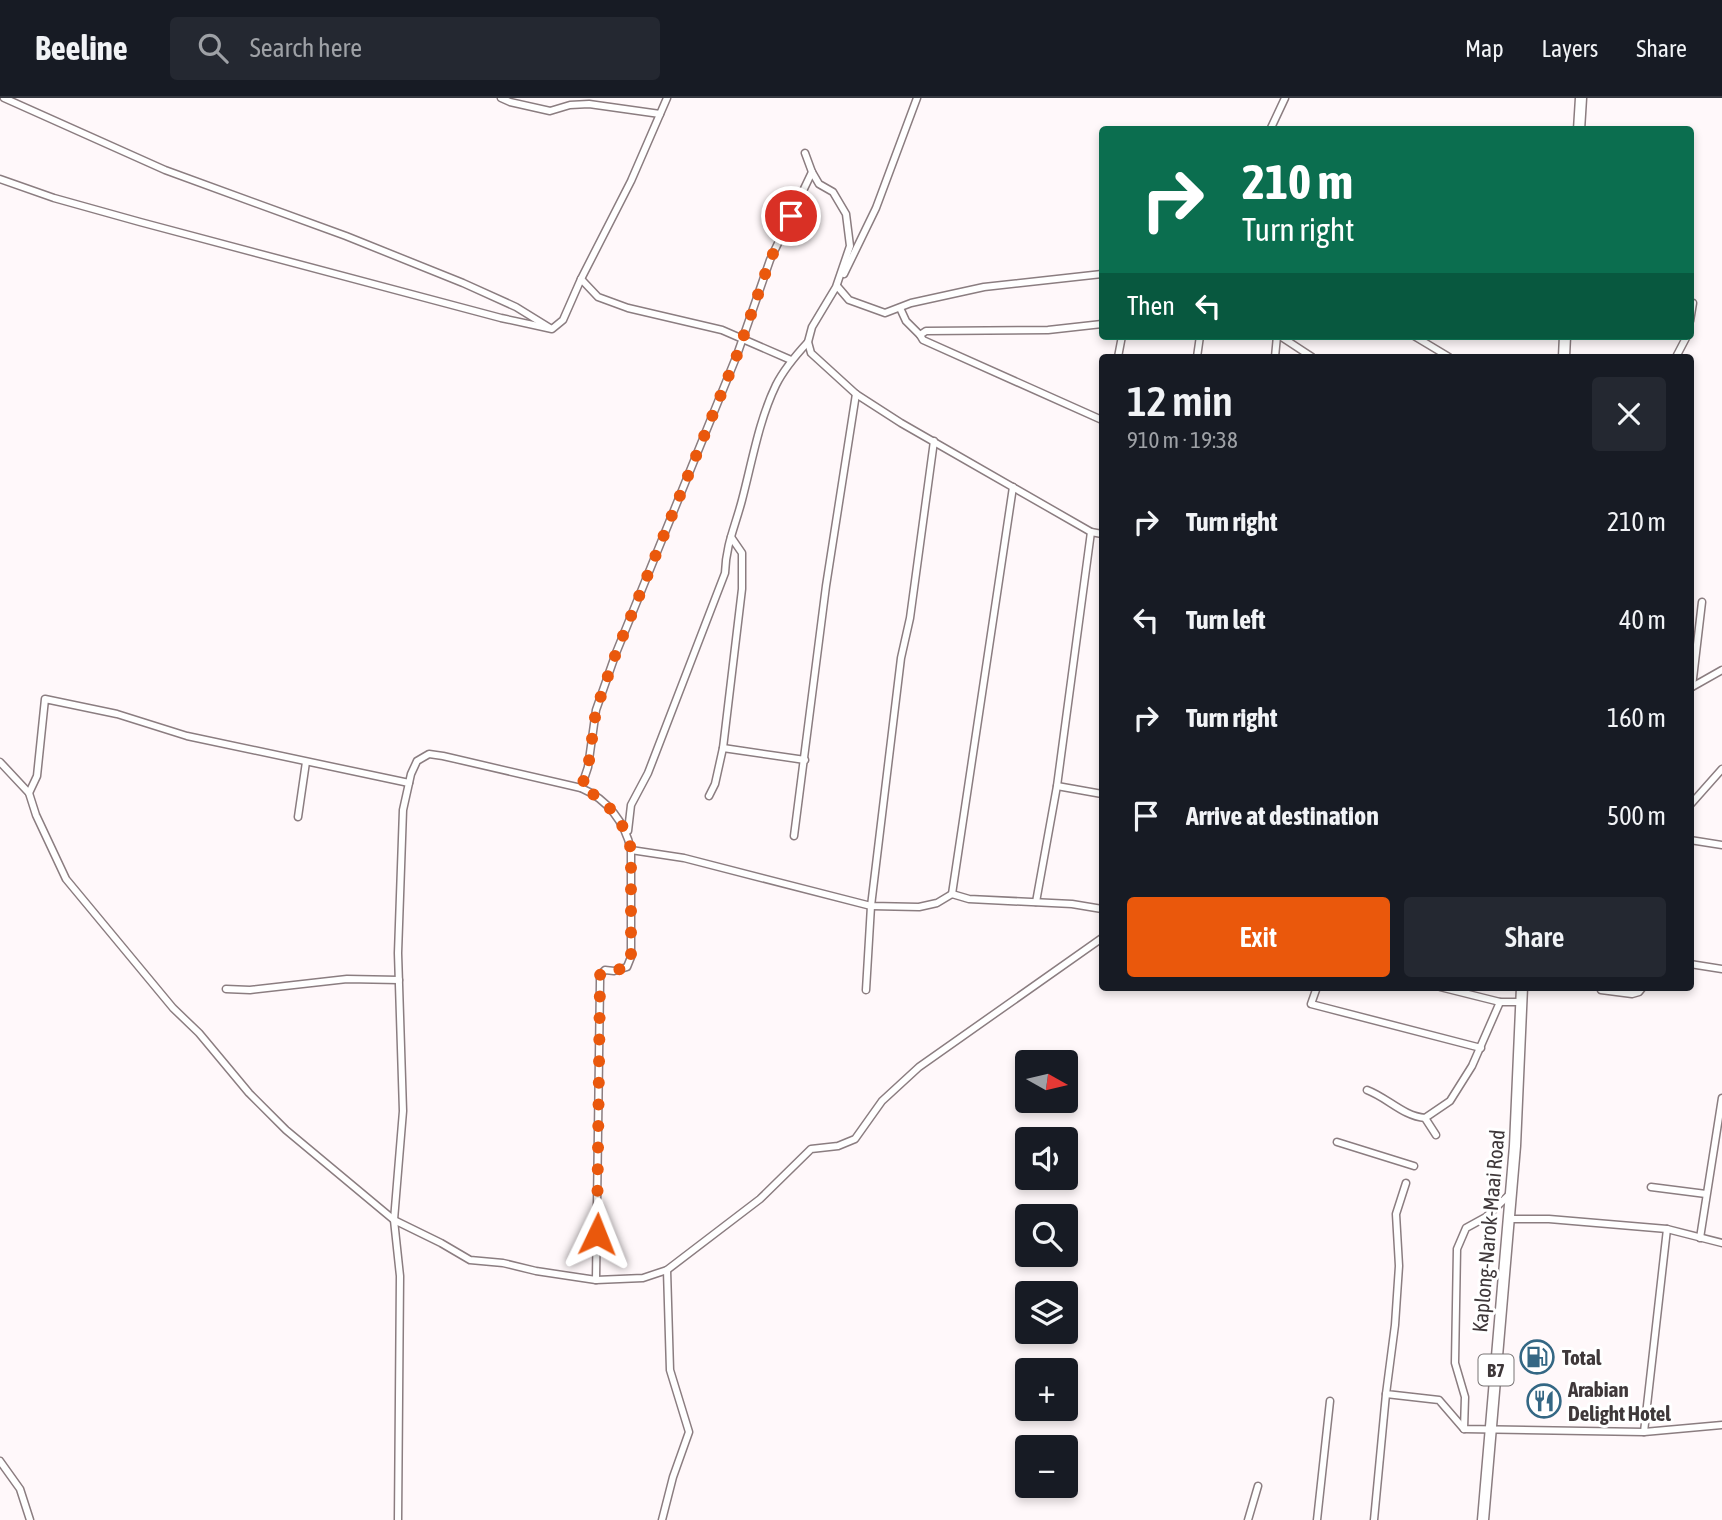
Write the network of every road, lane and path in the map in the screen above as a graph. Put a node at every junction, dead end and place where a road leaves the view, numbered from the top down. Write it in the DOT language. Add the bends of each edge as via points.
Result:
graph roads {
  1 [pos="4,98"];
  2 [pos="501,98"];
  3 [pos="667,98"];
  4 [pos="917,98"];
  5 [pos="1285,98"];
  6 [pos="1581,98"];
  7 [pos="660,114"];
  8 [pos="1272,126"];
  9 [pos="1579,126"];
  10 [pos="805,153"];
  11 [pos="811,172"];
  12 [pos="0,179"];
  13 [pos="1099,274"];
  14 [pos="581,279"];
  15 [pos="836,287"];
  16 [pos="900,308"];
  17 [pos="1099,324"];
  18 [pos="552,330"];
  19 [pos="920,335"];
  20 [pos="742,339"];
  21 [pos="1284,340"];
  22 [pos="1421,340"];
  23 [pos="808,342"];
  24 [pos="1307,354"];
  25 [pos="1444,354"];
  26 [pos="791,360"];
  27 [pos="856,394"];
  28 [pos="1099,419"];
  29 [pos="934,441"];
  30 [pos="1013,487"];
  31 [pos="1091,532"];
  32 [pos="1099,533"];
  33 [pos="731,537"];
  34 [pos="1702,602"];
  35 [pos="1694,664"];
  36 [pos="1722,670"];
  37 [pos="1694,685"];
  38 [pos="723,748"];
  39 [pos="805,760"];
  40 [pos="0,762"];
  41 [pos="306,762"];
  42 [pos="1722,769"];
  43 [pos="409,783"];
  44 [pos="1057,786"];
  45 [pos="581,788"];
  46 [pos="29,793"];
  47 [pos="1099,793"];
  48 [pos="709,796"];
  49 [pos="1694,800"];
  50 [pos="298,817"];
  51 [pos="628,833"];
  52 [pos="794,836"];
  53 [pos="1694,841"];
  54 [pos="1722,845"];
  55 [pos="631,850"];
  56 [pos="952,894"];
  57 [pos="1036,902"];
  58 [pos="872,906"];
  59 [pos="1099,908"];
  60 [pos="1099,940"];
  61 [pos="1694,965"];
  62 [pos="1722,969"];
  63 [pos="399,980"];
  64 [pos="226,989"];
  65 [pos="866,990"];
  66 [pos="1316,991"];
  67 [pos="1456,991"];
  68 [pos="1522,991"];
  69 [pos="1609,991"];
  70 [pos="1640,991"];
  71 [pos="1500,1002"];
  72 [pos="1521,1002"];
  73 [pos="1481,1048"];
  74 [pos="1367,1090"];
  75 [pos="1722,1098"];
  76 [pos="1425,1118"];
  77 [pos="1437,1135"];
  78 [pos="1337,1142"];
  79 [pos="1414,1166"];
  80 [pos="1406,1183"];
  81 [pos="1651,1187"];
  82 [pos="1511,1194"];
  83 [pos="1706,1194"];
  84 [pos="1509,1219"];
  85 [pos="394,1220"];
  86 [pos="1667,1229"];
  87 [pos="1700,1238"];
  88 [pos="1722,1243"];
  89 [pos="667,1270"];
  90 [pos="596,1280"];
  91 [pos="1386,1394"];
  92 [pos="1330,1401"];
  93 [pos="1722,1424"];
  94 [pos="1491,1428"];
  95 [pos="1464,1429"];
  96 [pos="1644,1432"];
  97 [pos="0,1461"];
  98 [pos="1258,1486"];
  99 [pos="30,1520"];
  100 [pos="398,1520"];
  101 [pos="662,1520"];
  102 [pos="1248,1520"];
  103 [pos="1317,1520"];
  104 [pos="1374,1520"];
  105 [pos="1483,1520"];
  1 -- 18 [label="street" via="165,170 463,283 516,307"];
  2 -- 7 [label="street" via="550,111 589,104"];
  3 -- 7 [label="street"];
  4 -- 15 [label="street" via="876,208"];
  5 -- 8 [label="street"];
  6 -- 9 [label="highway"];
  7 -- 14 [label="street"];
  10 -- 11 [label="street"];
  11 -- 15 [label="street" via="833,192 846,214 850,246"];
  11 -- 20 [label="street" via="770,260"];
  12 -- 18 [label="street" via="140,222"];
  13 -- 16 [label="street" via="984,287"];
  14 -- 18 [label="street" via="563,320"];
  14 -- 20 [label="street" via="598,298"];
  15 -- 16 [label="street" via="849,300 885,313"];
  15 -- 23 [label="street"];
  16 -- 19 [label="street"];
  17 -- 19 [label="street" via="1048,330 926,331"];
  19 -- 28 [label="street"];
  20 -- 26 [label="street"];
  20 -- 45 [label="street" via="604,687"];
  21 -- 24 [label="street"];
  22 -- 25 [label="street"];
  23 -- 26 [label="street"];
  23 -- 27 [label="street" via="811,353"];
  26 -- 33 [label="street" via="763,419"];
  27 -- 29 [label="street"];
  27 -- 39 [label="street"];
  29 -- 30 [label="street"];
  29 -- 58 [label="street" via="901,658"];
  30 -- 31 [label="street"];
  30 -- 56 [label="street"];
  31 -- 32 [label="street"];
  31 -- 44 [label="street"];
  33 -- 38 [label="street" via="742,553 742,589"];
  33 -- 51 [label="street" via="725,573 648,773 631,805"];
  34 -- 35 [label="street"];
  36 -- 37 [label="street"];
  38 -- 39 [label="street"];
  38 -- 48 [label="street"];
  39 -- 52 [label="street"];
  40 -- 46 [label="street"];
  41 -- 43 [label="street"];
  41 -- 46 [label="street" via="45,699 37,776"];
  41 -- 50 [label="street"];
  42 -- 49 [label="street"];
  43 -- 45 [label="street" via="417,761 429,754"];
  43 -- 63 [label="street" via="402,824"];
  44 -- 47 [label="street"];
  44 -- 57 [label="street"];
  45 -- 51 [label="street" via="599,797"];
  46 -- 85 [label="street" via="66,879 173,1008 286,1130"];
  51 -- 55 [label="street"];
  53 -- 54 [label="street"];
  55 -- 58 [label="street" via="684,858"];
  55 -- 90 [label="street" via="631,957 627,967 600,975"];
  56 -- 57 [label="street"];
  56 -- 58 [label="street" via="919,907"];
  57 -- 59 [label="street"];
  58 -- 65 [label="street"];
  60 -- 89 [label="street" via="919,1067 881,1101 855,1139 811,1149 760,1199"];
  61 -- 62 [label="street"];
  63 -- 64 [label="street" via="347,979"];
  63 -- 85 [label="street" via="403,1111"];
  66 -- 73 [label="street" via="1311,1004"];
  67 -- 71 [label="street"];
  68 -- 72 [label="highway, Kaplong-Narok-Maai Road / B7"];
  69 -- 70 [label="street"];
  71 -- 72 [label="street"];
  71 -- 73 [label="street"];
  72 -- 82 [label="highway, Kaplong-Narok-Maai Road / B7"];
  73 -- 76 [label="street" via="1450,1101"];
  74 -- 76 [label="street" via="1410,1116"];
  75 -- 83 [label="street"];
  76 -- 77 [label="street"];
  78 -- 79 [label="street"];
  80 -- 91 [label="street" via="1396,1214 1399,1266"];
  81 -- 83 [label="street"];
  82 -- 84 [label="highway, Kaplong-Narok-Maai Road / B7"];
  82 -- 95 [label="street" via="1466,1228 1457,1249 1455,1363 1465,1397"];
  83 -- 87 [label="street"];
  84 -- 86 [label="street"];
  84 -- 94 [label="highway, Kaplong-Narok-Maai Road / B7"];
  85 -- 90 [label="street" via="470,1260"];
  85 -- 100 [label="street" via="400,1276"];
  86 -- 87 [label="street"];
  86 -- 96 [label="street"];
  87 -- 88 [label="street"];
  89 -- 90 [label="street" via="643,1278"];
  89 -- 101 [label="street" via="670,1370 689,1432"];
  91 -- 95 [label="street" via="1439,1400"];
  91 -- 104 [label="street"];
  92 -- 103 [label="street"];
  93 -- 96 [label="street"];
  94 -- 95 [label="street"];
  94 -- 96 [label="street"];
  94 -- 105 [label="highway, Kaplong-Narok-Maai Road / B7"];
  97 -- 99 [label="street" via="20,1489"];
  98 -- 102 [label="street"];
}
